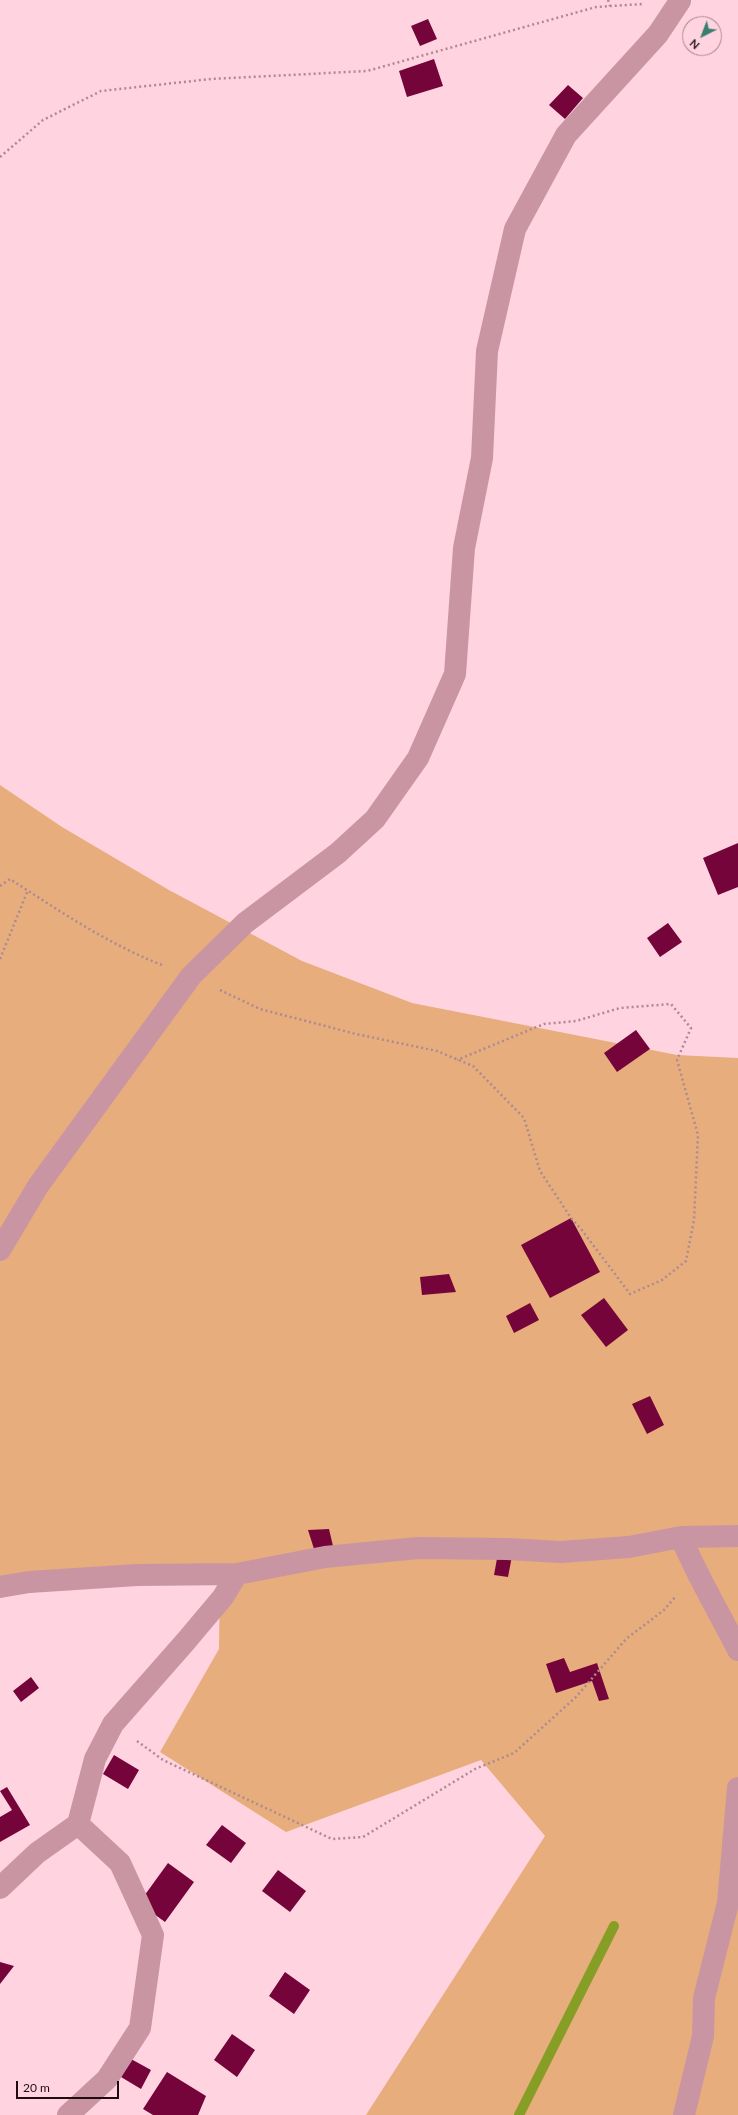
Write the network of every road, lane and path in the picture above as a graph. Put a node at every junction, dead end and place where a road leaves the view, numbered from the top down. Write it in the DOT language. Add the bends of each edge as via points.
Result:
graph roads {
  1 [pos="608,0"];
  2 [pos="680,1"];
  3 [pos="610,6"];
  4 [pos="0,157"];
  5 [pos="28,890"];
  6 [pos="0,959"];
  7 [pos="457,1060"];
  8 [pos="0,1250"];
  9 [pos="738,1536"];
  10 [pos="681,1537"];
  11 [pos="696,1573"];
  12 [pos="237,1574"];
  13 [pos="0,1587"];
  14 [pos="738,1650"];
  15 [pos="113,1724"];
  16 [pos="738,1788"];
  17 [pos="78,1824"];
  18 [pos="0,1888"];
  19 [pos="68,2115"];
  20 [pos="684,2115"];
  1 -- 3 [label="path"];
  2 -- 3 [label="path"];
  2 -- 8 [label="street" via="658,34 566,135 515,229 487,351 482,458 464,548 455,674 418,758 374,819 338,853 245,924 191,976 38,1186"];
  3 -- 4 [label="path" via="596,7 367,71 211,79 101,91 44,120"];
  5 -- 6 [label="path"];
  7 -- 7 [label="path" via="473,1066 524,1118 540,1171 571,1218 630,1294 662,1280 686,1261 694,1220 698,1135 677,1060 692,1028 671,1004 620,1008 576,1021 544,1024"];
  9 -- 10 [label="street"];
  10 -- 11 [label="street"];
  10 -- 12 [label="street" via="629,1547 561,1552 418,1548 325,1557"];
  11 -- 14 [label="street"];
  11 -- 15 [label="path" via="664,1610 626,1639 576,1697 514,1753 475,1769 363,1837 332,1838 325,1835 163,1760"];
  12 -- 13 [label="street" via="137,1575 28,1582"];
  12 -- 15 [label="street" via="186,1642"];
  15 -- 17 [label="street" via="95,1759"];
  16 -- 20 [label="street" via="728,1904 704,1998 703,2036"];
  17 -- 18 [label="street" via="38,1853"];
  17 -- 19 [label="street" via="120,1863 153,1935 140,2028 107,2079"];
}
